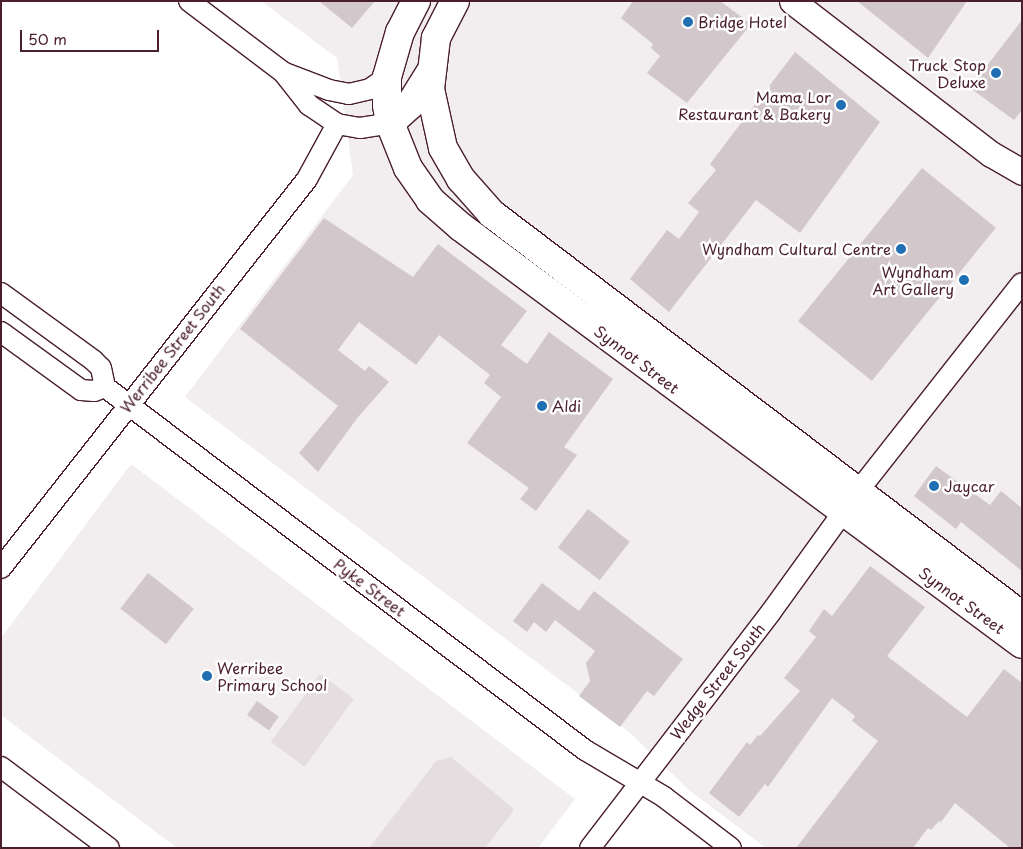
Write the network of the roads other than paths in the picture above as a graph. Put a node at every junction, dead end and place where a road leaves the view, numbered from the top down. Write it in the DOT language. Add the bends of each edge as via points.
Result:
graph roads {
  1 [pos="189,1"];
  2 [pos="416,1"];
  3 [pos="455,1"];
  4 [pos="792,1"];
  5 [pos="283,72"];
  6 [pos="430,73"];
  7 [pos="387,77"];
  8 [pos="390,123"];
  9 [pos="337,124"];
  10 [pos="991,154"];
  11 [pos="1022,172"];
  12 [pos="1022,186"];
  13 [pos="1022,270"];
  14 [pos="1022,283"];
  15 [pos="1,293"];
  16 [pos="1008,298"];
  17 [pos="1,332"];
  18 [pos="668,347"];
  19 [pos="656,372"];
  20 [pos="105,387"];
  21 [pos="127,404"];
  22 [pos="859,490"];
  23 [pos="843,512"];
  24 [pos="1,568"];
  25 [pos="1022,616"];
  26 [pos="1022,644"];
  27 [pos="1,767"];
  28 [pos="638,782"];
  29 [pos="109,848"];
  30 [pos="590,848"];
  31 [pos="730,848"];
  1 -- 5 [label="street"];
  2 -- 7 [label="highway, Synnot Street" via="400,32"];
  3 -- 6 [label="highway" via="436,38"];
  4 -- 10 [label="street"];
  5 -- 7 [label="street" via="329,90 349,94 370,89"];
  5 -- 9 [label="street" via="309,105"];
  6 -- 8 [label="highway" via="410,105"];
  6 -- 18 [label="highway, Synnot Street" via="443,148 461,179 492,214"];
  7 -- 8 [label="highway, Synnot Street"];
  8 -- 9 [label="street" via="360,128"];
  8 -- 19 [label="highway, Synnot Street" via="408,168 431,201 461,227"];
  9 -- 21 [label="street, Werribee Street South" via="299,187"];
  10 -- 11 [label="street"];
  10 -- 12 [label="street"];
  13 -- 16 [label="street"];
  14 -- 16 [label="street"];
  15 -- 20 [label="street" via="93,360 101,368"];
  16 -- 22 [label="street"];
  17 -- 20 [label="street" via="82,390 94,391"];
  18 -- 19 [label="highway"];
  18 -- 22 [label="highway, Synnot Street"];
  19 -- 23 [label="highway, Synnot Street"];
  20 -- 21 [label="street, Pyke Street"];
  21 -- 24 [label="street, Werribee Street South"];
  21 -- 28 [label="street, Pyke Street" via="585,750"];
  22 -- 23 [label="highway"];
  22 -- 25 [label="highway, Synnot Street"];
  23 -- 26 [label="highway, Synnot Street"];
  23 -- 28 [label="street, Wedge Street South" via="771,612"];
  27 -- 29 [label="street"];
  28 -- 30 [label="street, Wedge Street South"];
  28 -- 31 [label="street, Pyke Street" via="664,797"];
}
